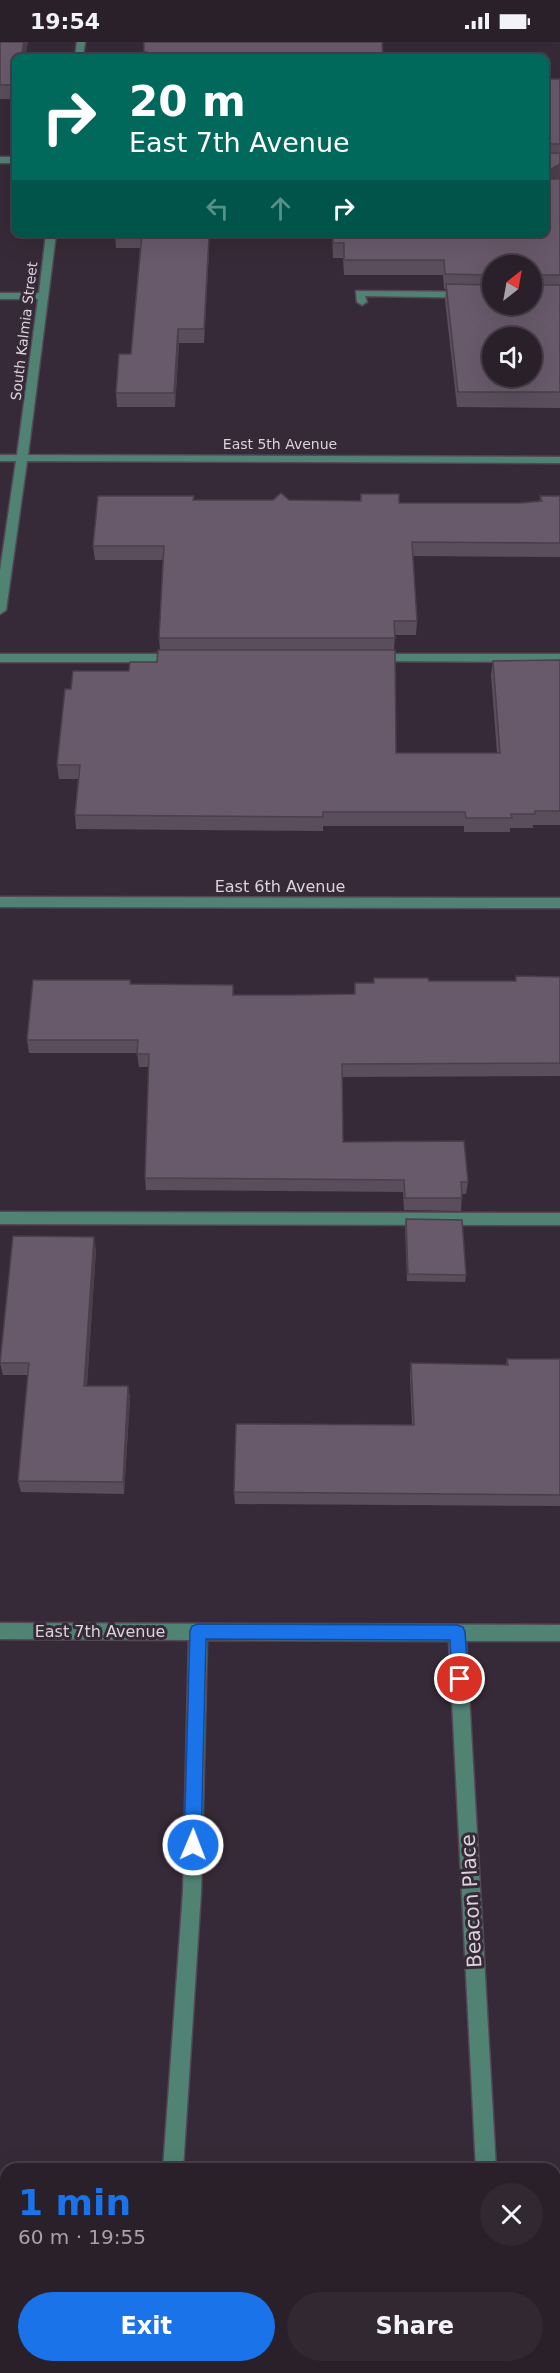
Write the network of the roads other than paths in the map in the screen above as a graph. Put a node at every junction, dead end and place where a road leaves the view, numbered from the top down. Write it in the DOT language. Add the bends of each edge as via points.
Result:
graph roads {
  1 [pos="51,237"];
  2 [pos="482,295"];
  3 [pos="0,296"];
  4 [pos="42,296"];
  5 [pos="362,302"];
  6 [pos="0,458"];
  7 [pos="22,458"];
  8 [pos="560,460"];
  9 [pos="0,610"];
  10 [pos="0,658"];
  11 [pos="190,658"];
  12 [pos="369,658"];
  13 [pos="560,658"];
  14 [pos="0,902"];
  15 [pos="560,903"];
  16 [pos="0,1218"];
  17 [pos="560,1219"];
  18 [pos="0,1630"];
  19 [pos="198,1631"];
  20 [pos="457,1632"];
  21 [pos="560,1633"];
  22 [pos="173,2163"];
  23 [pos="486,2163"];
  1 -- 4 [label="street, South Kalmia Street"];
  2 -- 5 [label="street" via="359,293"];
  3 -- 4 [label="street"];
  4 -- 7 [label="street, South Kalmia Street"];
  6 -- 7 [label="street, East 5th Avenue"];
  7 -- 8 [label="street, East 5th Avenue"];
  7 -- 9 [label="street, South Kalmia Street"];
  10 -- 11 [label="street"];
  12 -- 13 [label="street"];
  14 -- 15 [label="street, East 6th Avenue"];
  16 -- 17 [label="street"];
  18 -- 19 [label="street, East 7th Avenue"];
  19 -- 20 [label="street, East 7th Avenue"];
  19 -- 22 [label="street" via="192,1892"];
  20 -- 21 [label="street, East 7th Avenue"];
  20 -- 23 [label="street, Beacon Place"];
}
